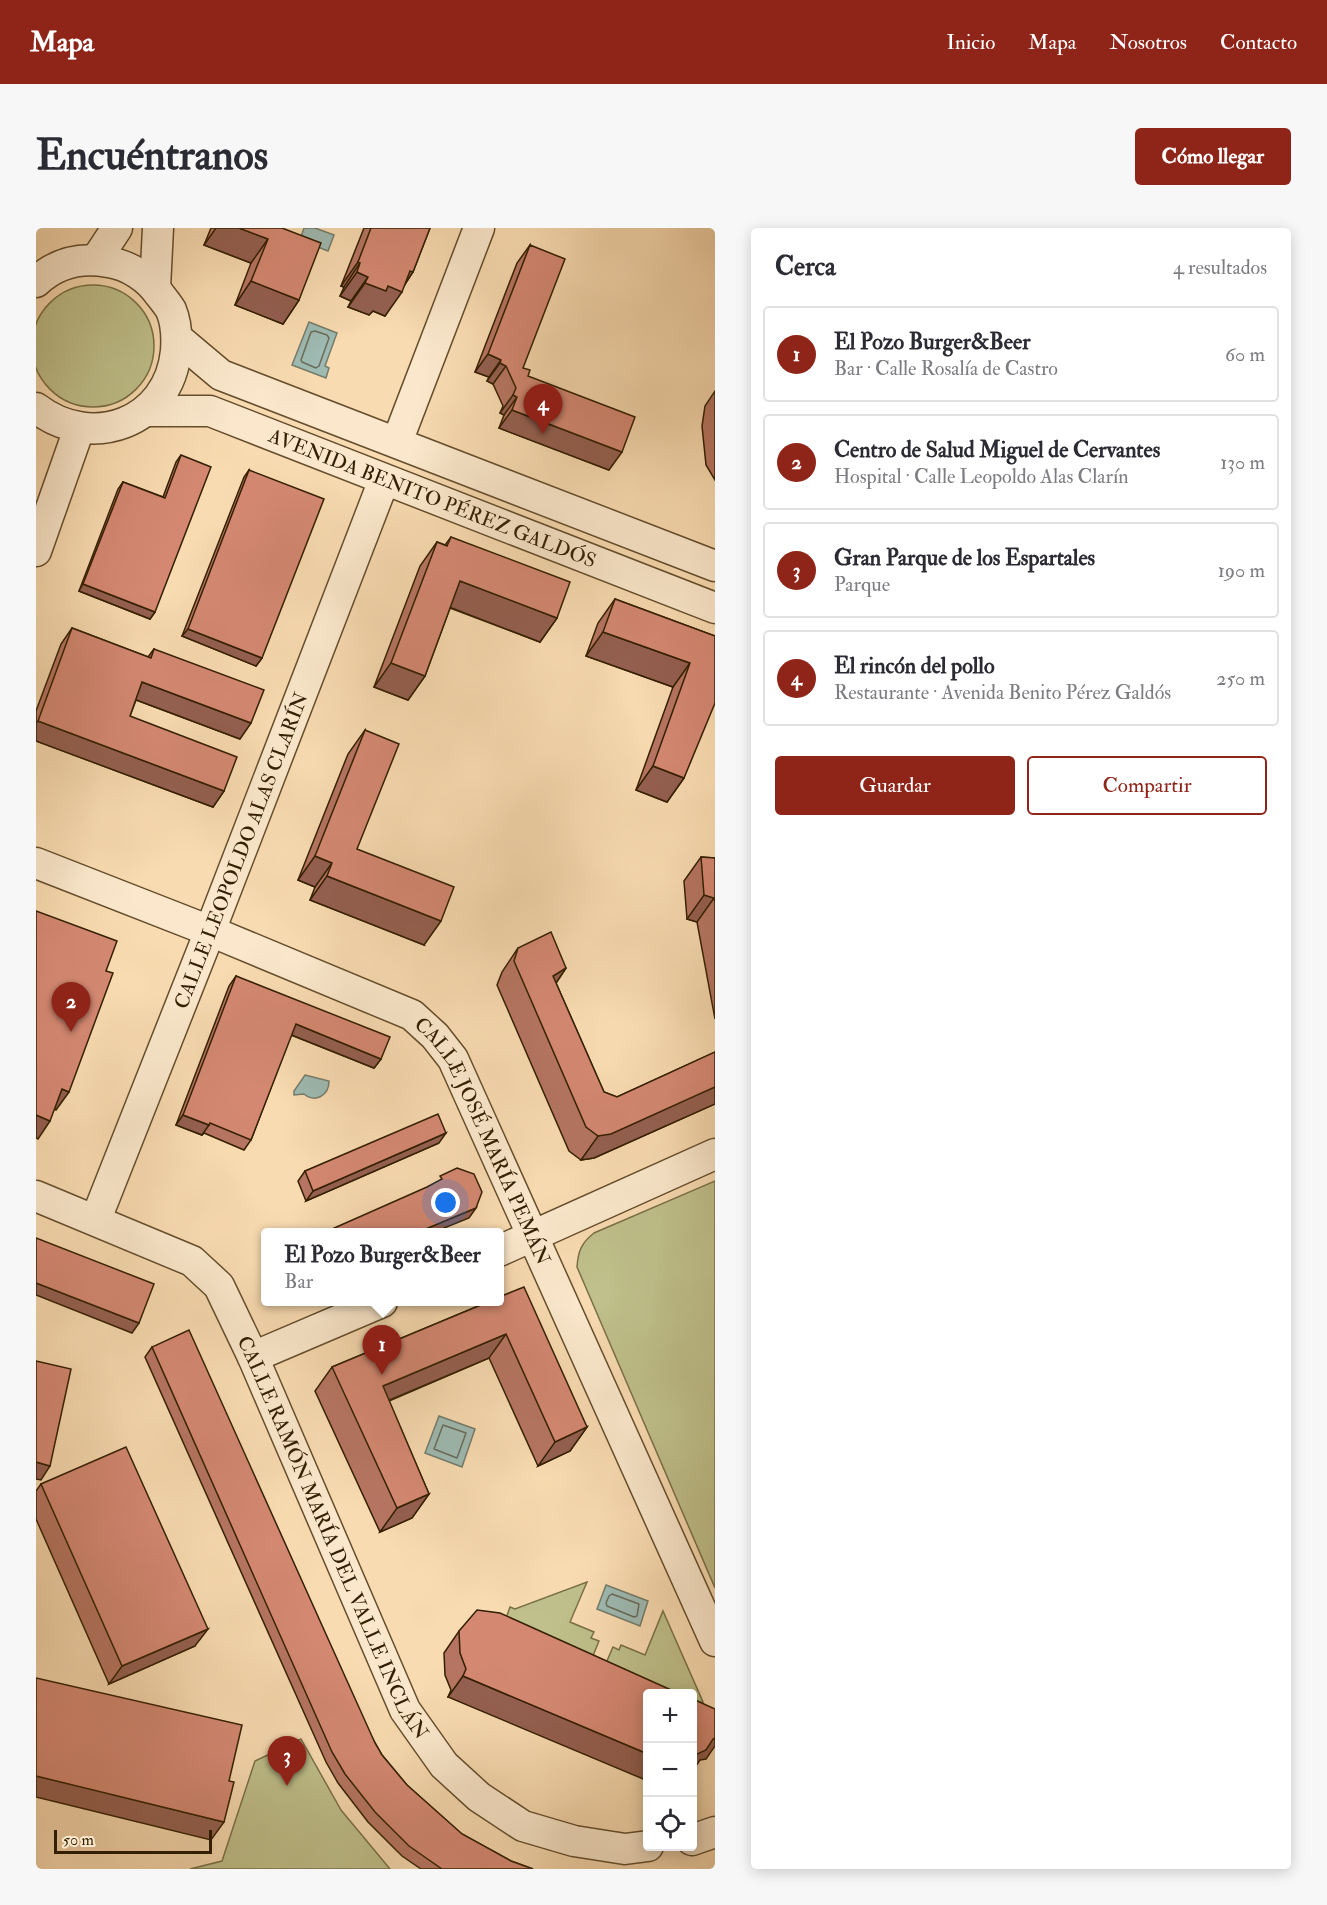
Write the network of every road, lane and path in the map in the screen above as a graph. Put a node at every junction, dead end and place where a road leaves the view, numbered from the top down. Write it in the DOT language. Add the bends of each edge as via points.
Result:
graph roads {
  1 [pos="117,228"];
  2 [pos="158,228"];
  3 [pos="479,228"];
  4 [pos="96,260"];
  5 [pos="36,282"];
  6 [pos="155,288"];
  7 [pos="177,338"];
  8 [pos="36,409"];
  9 [pos="146,411"];
  10 [pos="36,415"];
  11 [pos="79,429"];
  12 [pos="397,442"];
  13 [pos="384,480"];
  14 [pos="36,551"];
  15 [pos="715,566"];
  16 [pos="715,608"];
  17 [pos="36,863"];
  18 [pos="210,931"];
  19 [pos="715,1154"];
  20 [pos="36,1196"];
  21 [pos="96,1219"];
  22 [pos="534,1236"];
  23 [pos="504,1249"];
  24 [pos="373,1306"];
  25 [pos="253,1357"];
  26 [pos="715,1641"];
  27 [pos="715,1832"];
  28 [pos="697,1839"];
  29 [pos="643,1847"];
  1 -- 4 [label="street"];
  2 -- 6 [label="street"];
  3 -- 12 [label="street"];
  4 -- 5 [label="street" via="63,265"];
  4 -- 6 [label="street" via="116,263"];
  6 -- 7 [label="street" via="172,312"];
  7 -- 9 [label="street" via="174,366 162,392"];
  7 -- 12 [label="street, AVENIDA BENITO PÉREZ GALDÓS" via="221,375"];
  8 -- 10 [label="street"];
  8 -- 11 [label="street" via="54,421"];
  9 -- 11 [label="street" via="126,423 99,430"];
  9 -- 13 [label="street, AVENIDA BENITO PÉREZ GALDÓS" via="210,411"];
  11 -- 14 [label="street"];
  12 -- 15 [label="street, AVENIDA BENITO PÉREZ GALDÓS"];
  13 -- 16 [label="street, AVENIDA BENITO PÉREZ GALDÓS"];
  13 -- 18 [label="street, CALLE LEOPOLDO ALAS CLARÍN"];
  17 -- 18 [label="street, CALLE JOSÉ MARÍA PEMÁN"];
  18 -- 21 [label="street, CALLE LEOPOLDO ALAS CLARÍN"];
  18 -- 22 [label="street, CALLE JOSÉ MARÍA PEMÁN" via="412,1015 435,1036 453,1059"];
  19 -- 22 [label="street"];
  20 -- 21 [label="street, CALLE RAMÓN MARÍA DEL VALLE INCLÁN"];
  21 -- 25 [label="street, CALLE RAMÓN MARÍA DEL VALLE INCLÁN" via="192,1261 219,1286"];
  22 -- 23 [label="street"];
  22 -- 26 [label="street, CALLE JOSÉ MARÍA PEMÁN"];
  24 -- 25 [label="street"];
  25 -- 29 [label="street, CALLE RAMÓN MARÍA DEL VALLE INCLÁN" via="405,1710 444,1765 479,1797 523,1826 574,1841 625,1849"];
  27 -- 28 [label="street"];
}
